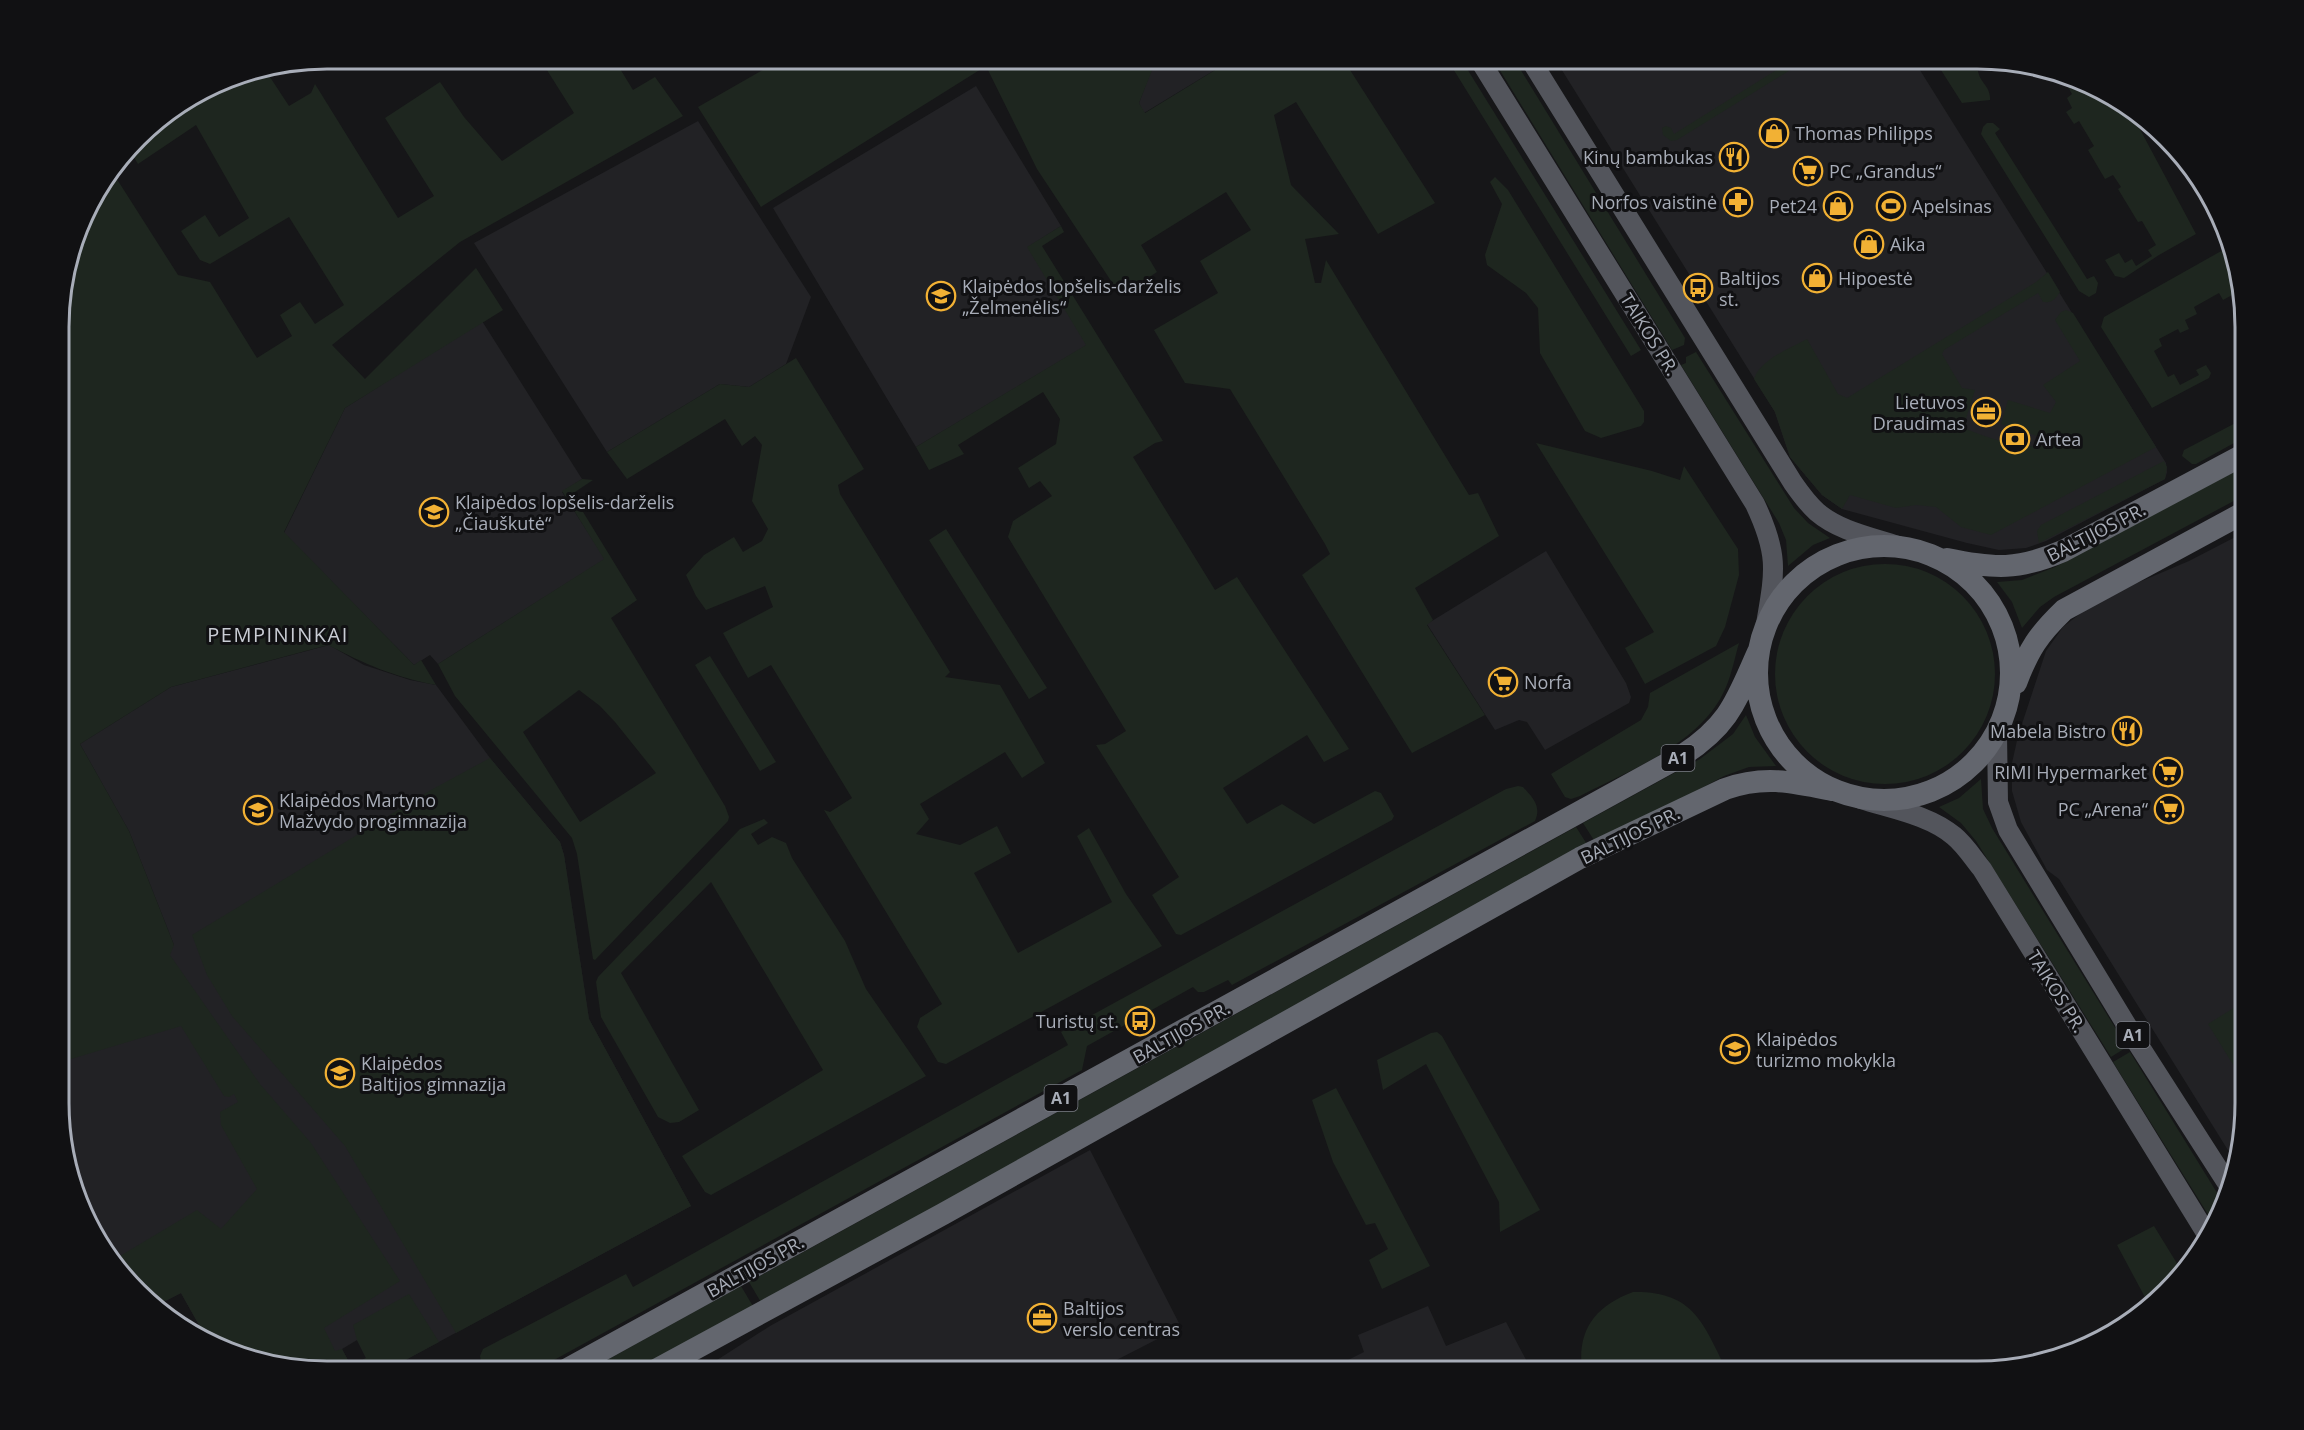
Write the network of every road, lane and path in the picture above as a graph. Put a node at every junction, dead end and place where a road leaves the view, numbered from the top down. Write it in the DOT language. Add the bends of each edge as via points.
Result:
graph roads {
  1 [pos="1486,69"];
  2 [pos="1537,69"];
  3 [pos="2235,459"];
  4 [pos="2235,517"];
  5 [pos="1898,546"];
  6 [pos="1936,557"];
  7 [pos="1766,624"];
  8 [pos="1758,652"];
  9 [pos="2010,699"];
  10 [pos="1997,734"];
  11 [pos="1832,790"];
  12 [pos="1861,799"];
  13 [pos="2224,1177"];
  14 [pos="2203,1227"];
  15 [pos="584,1361"];
  16 [pos="672,1361"];
  1 -- 7 [label="main road, TAIKOS PR." via="1755,504 1774,553"];
  2 -- 5 [label="main road" via="1799,492 1831,521"];
  3 -- 6 [label="highway, BALTIJOS PR." via="2038,561 2012,567 1981,566"];
  4 -- 9 [label="highway" via="2064,610 2027,654"];
  5 -- 6 [label="highway, A1"];
  5 -- 7 [label="highway, A1" via="1862,548 1812,568 1785,593"];
  6 -- 9 [label="highway, A1" via="1964,574 1992,604 2010,650"];
  7 -- 8 [label="highway, A1"];
  8 -- 11 [label="highway, A1" via="1757,680 1768,726 1803,772"];
  8 -- 15 [label="highway, BALTIJOS PR. / A1" via="1733,707 1718,728 1683,755"];
  9 -- 10 [label="highway, A1"];
  10 -- 12 [label="highway, A1" via="1979,760 1954,781 1925,794 1893,801"];
  10 -- 13 [label="main road, A1" via="1998,802 2008,830"];
  11 -- 12 [label="highway, A1"];
  11 -- 16 [label="highway, BALTIJOS PR. / A1" via="1768,780 1746,782 1580,858 953,1209"];
  12 -- 14 [label="main road, TAIKOS PR. / A1" via="1926,820 1956,837 1982,869"];
}
